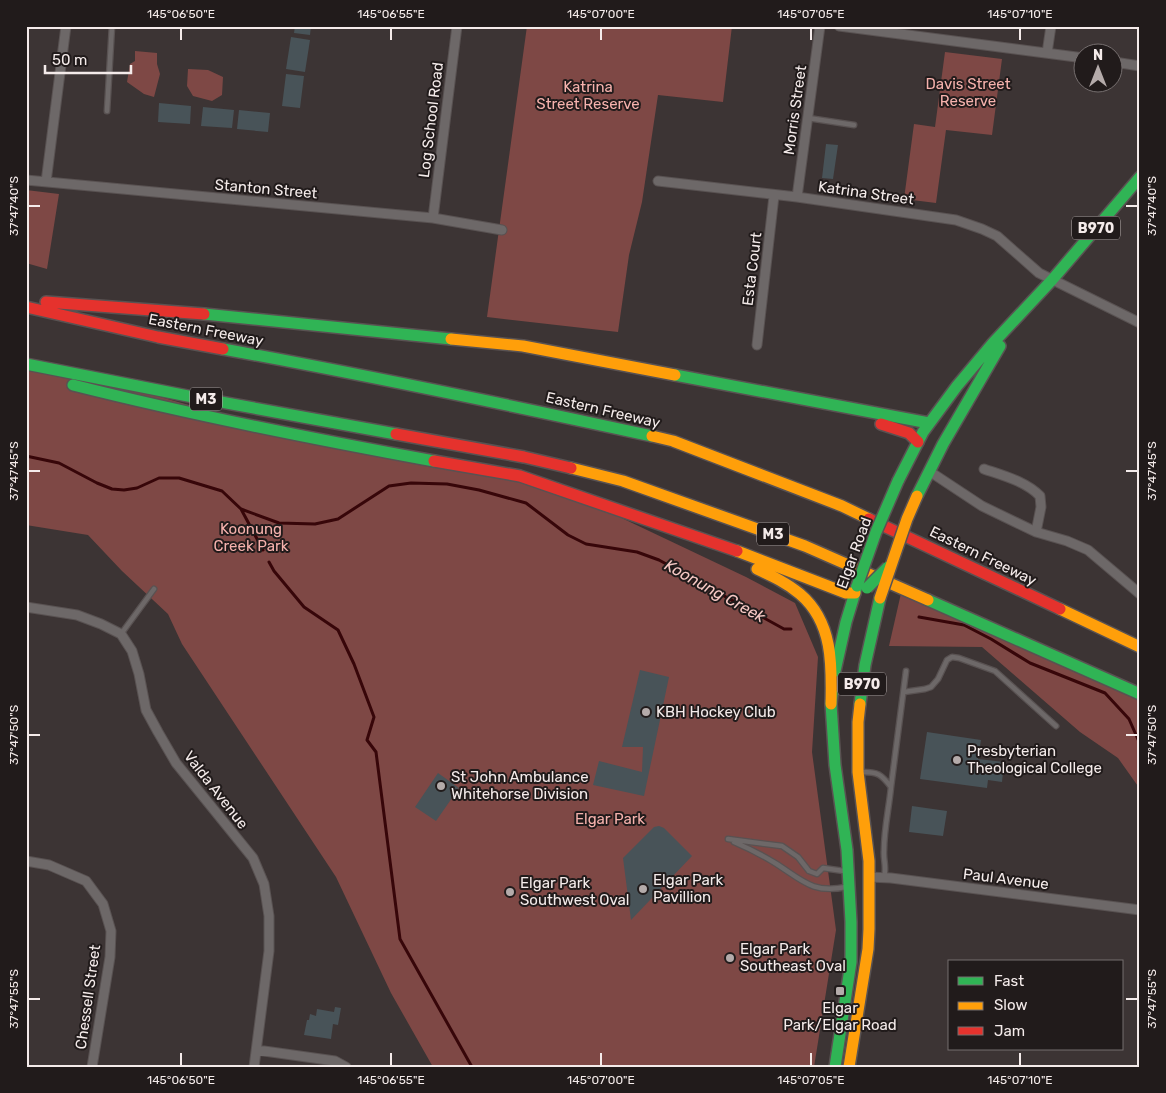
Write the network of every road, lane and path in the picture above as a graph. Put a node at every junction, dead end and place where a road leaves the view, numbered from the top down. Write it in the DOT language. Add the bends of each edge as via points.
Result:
graph roads {
  1 [pos="66,26"];
  2 [pos="112,26"];
  3 [pos="457,26"];
  4 [pos="820,26"];
  5 [pos="839,26"];
  6 [pos="1051,26"];
  7 [pos="1047,53"];
  8 [pos="1074,57"];
  9 [pos="1124,64"];
  10 [pos="1140,66"];
  11 [pos="108,111"];
  12 [pos="807,118"];
  13 [pos="854,125"];
  14 [pos="1140,177"];
  15 [pos="26,180"];
  16 [pos="658,181"];
  17 [pos="46,182"];
  18 [pos="774,196"];
  19 [pos="797,197"];
  20 [pos="433,218"];
  21 [pos="502,230"];
  22 [pos="1052,280"];
  23 [pos="26,301"];
  24 [pos="26,307"];
  25 [pos="1017,319"];
  26 [pos="1140,323"];
  27 [pos="757,345"];
  28 [pos="26,364"];
  29 [pos="26,373"];
  30 [pos="806,401"];
  31 [pos="929,423"];
  32 [pos="918,442"];
  33 [pos="984,469"];
  34 [pos="929,471"];
  35 [pos="1036,532"];
  36 [pos="708,542"];
  37 [pos="890,564"];
  38 [pos="154,589"];
  39 [pos="860,589"];
  40 [pos="1140,594"];
  41 [pos="26,607"];
  42 [pos="121,634"];
  43 [pos="1140,647"];
  44 [pos="906,671"];
  45 [pos="904,692"];
  46 [pos="1140,694"];
  47 [pos="830,704"];
  48 [pos="1056,726"];
  49 [pos="858,772"];
  50 [pos="891,786"];
  51 [pos="845,837"];
  52 [pos="26,861"];
  53 [pos="847,871"];
  54 [pos="885,873"];
  55 [pos="869,877"];
  56 [pos="848,886"];
  57 [pos="1140,910"];
  58 [pos="257,1050"];
  59 [pos="92,1067"];
  60 [pos="254,1067"];
  61 [pos="346,1067"];
  62 [pos="835,1067"];
  63 [pos="849,1067"];
  1 -- 17 [label="street"];
  2 -- 11 [label="lane"];
  3 -- 20 [label="street, Log School Road"];
  4 -- 12 [label="street, Morris Street"];
  5 -- 7 [label="street"];
  6 -- 7 [label="street"];
  7 -- 8 [label="street"];
  9 -- 10 [label="street"];
  12 -- 13 [label="lane"];
  12 -- 19 [label="street, Morris Street"];
  14 -- 22 [label="main road, Elgar Road / B970"];
  15 -- 17 [label="street, Stanton Street"];
  16 -- 18 [label="street, Katrina Street"];
  17 -- 20 [label="street, Stanton Street"];
  18 -- 19 [label="street, Katrina Street"];
  18 -- 27 [label="street, Esta Court"];
  19 -- 22 [label="street, Katrina Street" via="969,224 997,236 1039,273"];
  20 -- 21 [label="street, Stanton Street"];
  22 -- 25 [label="main road, Elgar Road / B970"];
  22 -- 26 [label="street, Katrina Street"];
  23 -- 30 [label="main road" via="186,312 523,346"];
  24 -- 43 [label="main road, Eastern Freeway" via="158,337 324,367 673,441 842,506"];
  25 -- 31 [label="main road, Elgar Road / B970" via="979,359"];
  25 -- 34 [label="main road, Elgar Road / B970"];
  28 -- 46 [label="main road, M3" via="524,457 623,481 805,546"];
  29 -- 36 [label="main road" via="128,399 353,446 520,476"];
  30 -- 31 [label="main road"];
  30 -- 32 [label="main road" via="901,430"];
  31 -- 32 [label="main road, Elgar Road / B970"];
  32 -- 34 [label="main road"];
  32 -- 39 [label="main road, Elgar Road / B970, bridge" via="876,532"];
  33 -- 35 [label="street" via="1024,484 1040,496"];
  34 -- 35 [label="street" via="982,506"];
  34 -- 37 [label="main road, Elgar Road / B970, bridge" via="906,519"];
  35 -- 40 [label="street" via="1088,550"];
  36 -- 39 [label="main road" via="846,593"];
  36 -- 47 [label="main road" via="790,587 811,603 823,626 830,650"];
  37 -- 39 [label="main road, bridge"];
  37 -- 49 [label="main road, Elgar Road / B970, bridge" via="870,640 861,692"];
  38 -- 42 [label="lane"];
  39 -- 47 [label="main road, Elgar Road / B970" via="838,654"];
  41 -- 42 [label="street" via="77,615"];
  42 -- 58 [label="street, Valda Avenue" via="132,651 146,710 158,732 176,763 253,858 264,884 269,916 269,951"];
  44 -- 45 [label="lane"];
  45 -- 48 [label="lane" via="931,687 948,660 959,658 996,671"];
  45 -- 50 [label="lane"];
  47 -- 51 [label="main road, Elgar Road / B970"];
  49 -- 50 [label="lane" via="875,772"];
  49 -- 51 [label="main road, Elgar Road" via="848,786 850,813"];
  49 -- 55 [label="main road, Elgar Road / B970"];
  50 -- 54 [label="lane" via="884,851"];
  51 -- 53 [label="main road, Elgar Road / B970"];
  52 -- 59 [label="street, Chessell Street" via="49,865 86,881 103,904 111,931 110,956"];
  53 -- 55 [label="main road"];
  53 -- 56 [label="main road, Elgar Road / B970"];
  53 -- 56 [label="lane" via="823,868 812,874 793,852 782,846 728,839 768,859 810,886"];
  54 -- 55 [label="street, Paul Avenue"];
  54 -- 57 [label="street, Paul Avenue"];
  55 -- 56 [label="main road"];
  55 -- 63 [label="main road, Elgar Road / B970" via="868,949"];
  56 -- 62 [label="main road, Elgar Road / B970" via="851,962"];
  58 -- 60 [label="street, Valda Avenue"];
  58 -- 61 [label="street" via="335,1061"];
}
